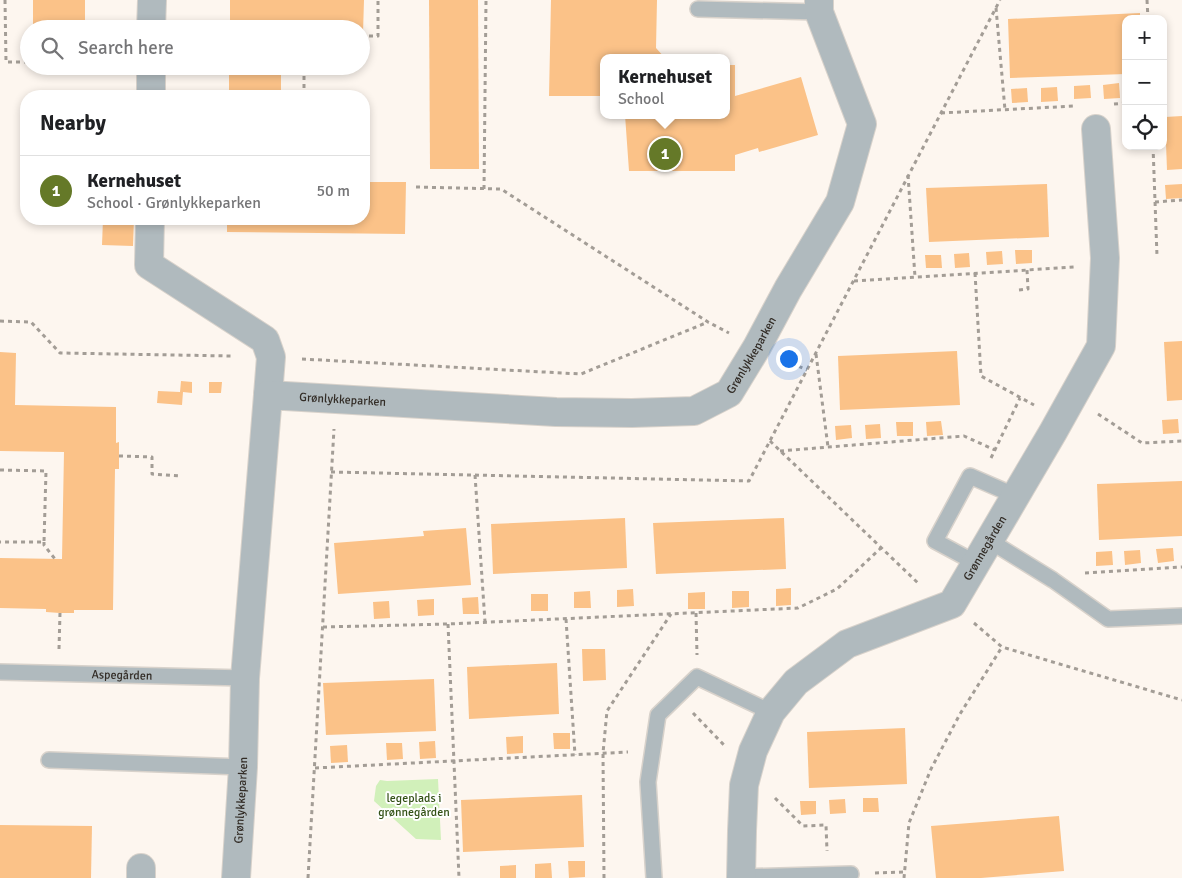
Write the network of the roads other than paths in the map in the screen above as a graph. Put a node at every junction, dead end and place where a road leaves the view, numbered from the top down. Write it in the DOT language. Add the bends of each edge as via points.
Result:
graph roads {
  1 [pos="152,0"];
  2 [pos="819,6"];
  3 [pos="698,9"];
  4 [pos="151,20"];
  5 [pos="151,75"];
  6 [pos="151,90"];
  7 [pos="1096,129"];
  8 [pos="150,225"];
  9 [pos="268,395"];
  10 [pos="1016,496"];
  11 [pos="983,552"];
  12 [pos="1182,616"];
  13 [pos="0,672"];
  14 [pos="245,678"];
  15 [pos="771,712"];
  16 [pos="50,760"];
  17 [pos="243,767"];
  18 [pos="850,874"];
  19 [pos="236,878"];
  20 [pos="654,878"];
  21 [pos="741,878"];
  1 -- 4 [label="street"];
  2 -- 3 [label="lane"];
  2 -- 9 [label="street, Grønlykkeparken" via="862,124 840,202 729,393 694,411 632,413 556,412"];
  5 -- 6 [label="street"];
  7 -- 10 [label="street, Grønnegården" via="1105,265 1101,346"];
  8 -- 9 [label="street, Grønlykkeparken" via="149,265 265,340 271,357"];
  9 -- 14 [label="street, Grønlykkeparken"];
  10 -- 11 [label="street, Grønnegården"];
  10 -- 11 [label="lane" via="970,476 935,541"];
  11 -- 12 [label="lane" via="1045,575 1108,619"];
  11 -- 15 [label="street, Grønnegården" via="948,606 847,644 796,682"];
  13 -- 14 [label="lane, Aspegården"];
  14 -- 17 [label="street, Grønlykkeparken"];
  15 -- 20 [label="lane" via="697,677 658,715 648,782"];
  15 -- 21 [label="street" via="753,751 744,786"];
  16 -- 17 [label="lane"];
  17 -- 19 [label="street, Grønlykkeparken"];
  18 -- 21 [label="lane"];
}
